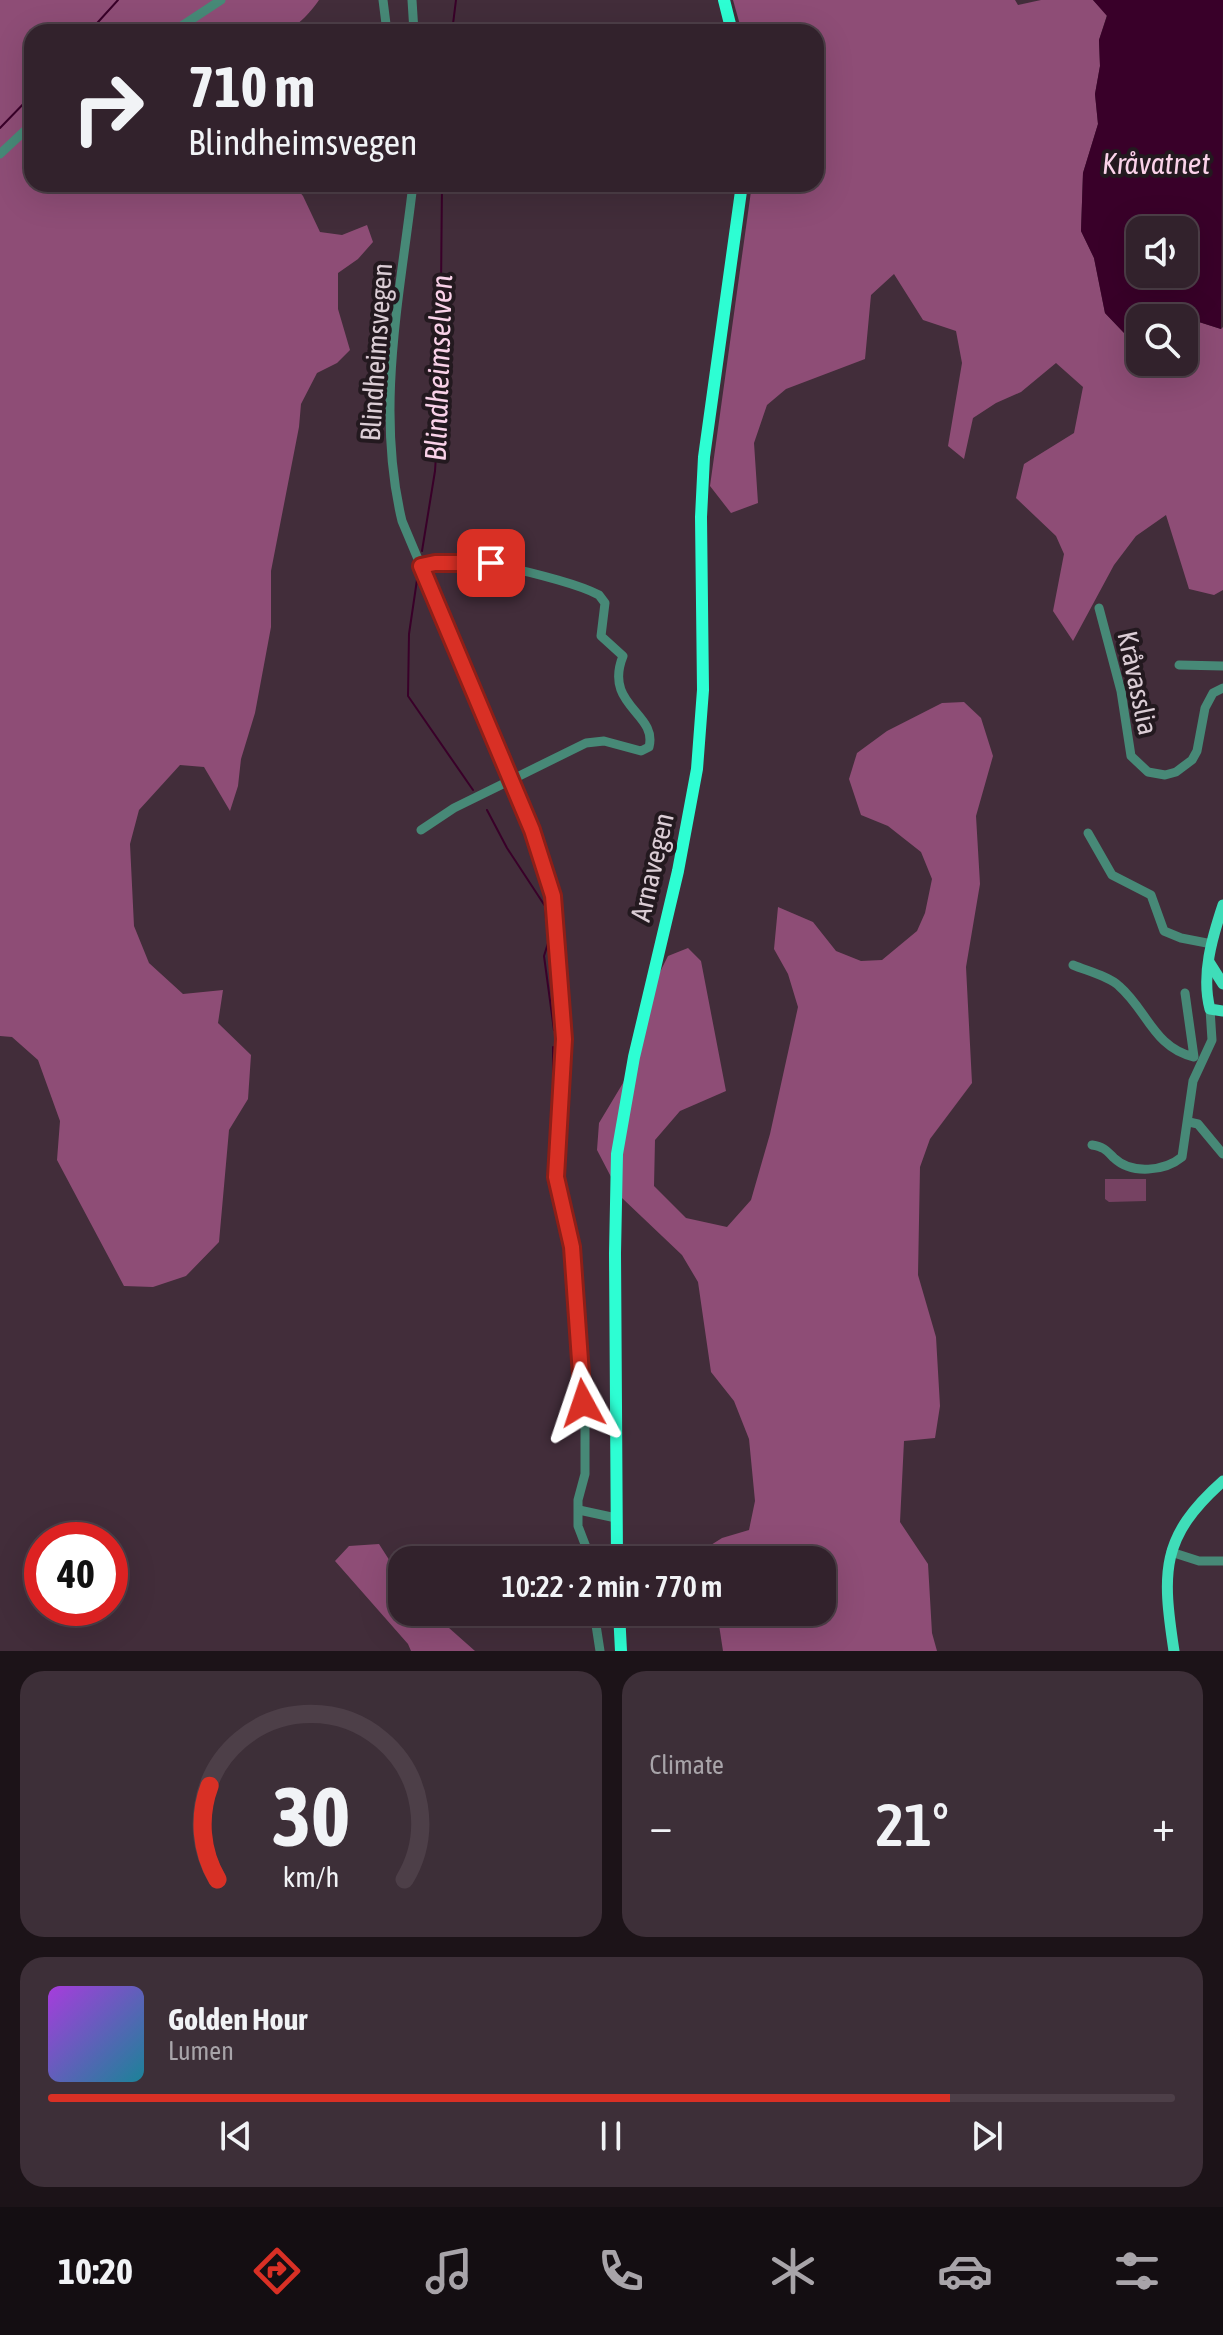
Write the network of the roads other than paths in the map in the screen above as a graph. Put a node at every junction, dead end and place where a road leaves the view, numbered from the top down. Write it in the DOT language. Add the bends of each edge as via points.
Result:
graph roads {
  1 [pos="221,0"];
  2 [pos="383,0"];
  3 [pos="412,0"];
  4 [pos="724,0"];
  5 [pos="185,24"];
  6 [pos="386,24"];
  7 [pos="414,24"];
  8 [pos="730,24"];
  9 [pos="24,132"];
  10 [pos="0,154"];
  11 [pos="412,192"];
  12 [pos="741,192"];
  13 [pos="421,566"];
  14 [pos="1099,608"];
  15 [pos="1179,665"];
  16 [pos="1223,666"];
  17 [pos="1223,688"];
  18 [pos="510,779"];
  19 [pos="421,830"];
  20 [pos="1088,833"];
  21 [pos="1223,905"];
  22 [pos="1212,944"];
  23 [pos="1209,962"];
  24 [pos="1073,965"];
  25 [pos="1223,984"];
  26 [pos="1185,993"];
  27 [pos="1217,1010"];
  28 [pos="1198,1059"];
  29 [pos="1189,1122"];
  30 [pos="1092,1145"];
  31 [pos="1223,1154"];
  32 [pos="1223,1481"];
  33 [pos="579,1510"];
  34 [pos="616,1518"];
  35 [pos="585,1546"];
  36 [pos="617,1546"];
  37 [pos="1171,1552"];
  38 [pos="1223,1561"];
  39 [pos="596,1626"];
  40 [pos="620,1626"];
  41 [pos="600,1651"];
  42 [pos="621,1651"];
  43 [pos="1174,1651"];
  1 -- 5 [label="street"];
  2 -- 6 [label="street"];
  3 -- 7 [label="street"];
  4 -- 8 [label="highway"];
  9 -- 10 [label="street"];
  11 -- 13 [label="street, Blindheimsvegen" via="389,425 397,502"];
  12 -- 34 [label="highway, Arnavegen" via="704,457 703,690 697,769 617,1154"];
  13 -- 18 [label="street, Blindheimsvegen"];
  13 -- 18 [label="street" via="516,567 593,591 605,603 601,636 623,656 620,691 648,730 649,747 637,751 604,741 586,743"];
  14 -- 17 [label="street, Kråvasslia" via="1131,756 1148,772 1176,772 1192,760 1205,708 1213,693"];
  15 -- 16 [label="street, Kråvasslia"];
  18 -- 19 [label="street"];
  18 -- 33 [label="street, Blindheimsvegen" via="553,896 564,1039 556,1177 572,1247 585,1423"];
  20 -- 22 [label="street" via="1112,875 1151,895 1164,931"];
  21 -- 22 [label="main road"];
  22 -- 23 [label="main road"];
  23 -- 25 [label="main road"];
  23 -- 27 [label="main road" via="1207,988"];
  24 -- 28 [label="street" via="1117,984 1154,1033 1181,1054"];
  26 -- 28 [label="street"];
  27 -- 28 [label="street" via="1212,1040"];
  28 -- 29 [label="street"];
  29 -- 30 [label="street" via="1182,1157 1155,1170 1115,1159"];
  29 -- 31 [label="street" via="1198,1124"];
  32 -- 37 [label="main road" via="1186,1519"];
  33 -- 34 [label="street"];
  33 -- 35 [label="street, Blindheimsvegen"];
  34 -- 36 [label="highway, Arnavegen"];
  37 -- 38 [label="street" via="1199,1561"];
  37 -- 43 [label="main road" via="1166,1587"];
  39 -- 41 [label="street"];
  40 -- 42 [label="highway"];
}
